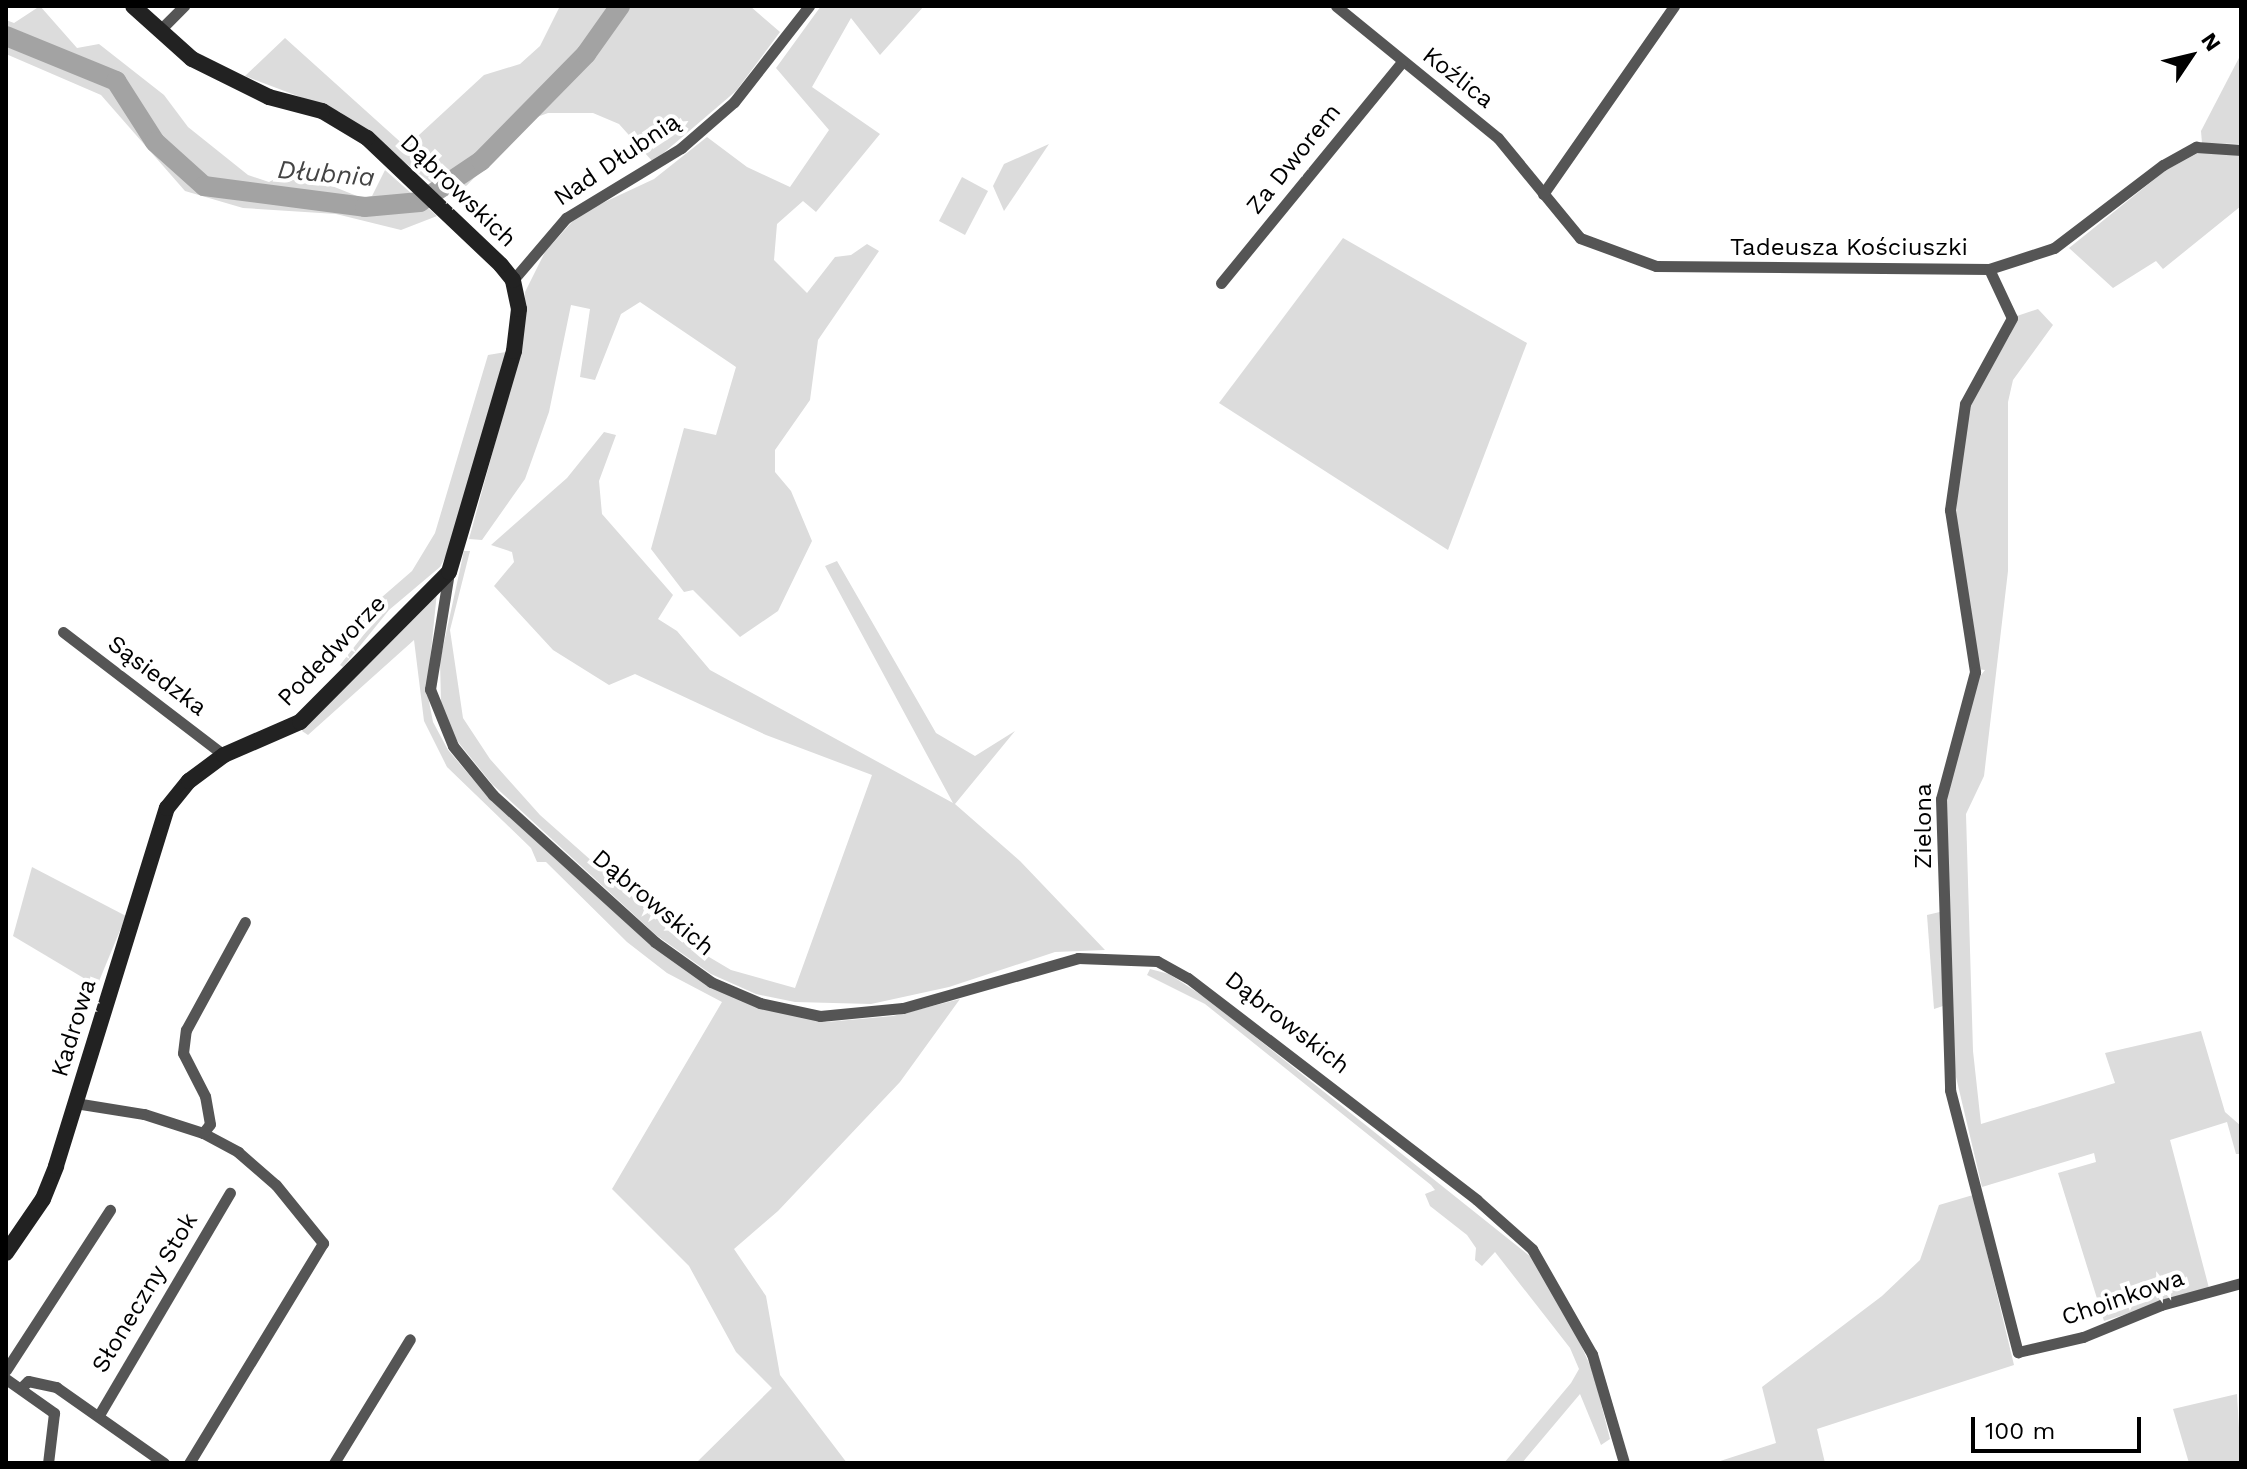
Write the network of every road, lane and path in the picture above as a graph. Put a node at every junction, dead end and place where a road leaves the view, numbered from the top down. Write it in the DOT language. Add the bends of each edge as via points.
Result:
graph roads {
  1 [pos="133,6"];
  2 [pos="184,6"];
  3 [pos="809,6"];
  4 [pos="1336,6"];
  5 [pos="1674,6"];
  6 [pos="160,30"];
  7 [pos="1402,62"];
  8 [pos="2241,150"];
  9 [pos="1543,194"];
  10 [pos="1989,269"];
  11 [pos="513,280"];
  12 [pos="1221,283"];
  13 [pos="449,572"];
  14 [pos="63,632"];
  15 [pos="224,755"];
  16 [pos="167,808"];
  17 [pos="245,922"];
  18 [pos="75,1103"];
  19 [pos="203,1133"];
  20 [pos="230,1193"];
  21 [pos="110,1210"];
  22 [pos="6,1253"];
  23 [pos="2241,1283"];
  24 [pos="410,1339"];
  25 [pos="2018,1352"];
  26 [pos="6,1370"];
  27 [pos="6,1379"];
  28 [pos="21,1388"];
  29 [pos="99,1415"];
  30 [pos="48,1463"];
  31 [pos="164,1463"];
  32 [pos="189,1463"];
  33 [pos="334,1463"];
  34 [pos="1624,1463"];
  1 -- 6 [label="street, Dąbrowskich"];
  2 -- 6 [label="street"];
  3 -- 11 [label="street, Nad Dłubnią" via="734,102 681,148 566,218"];
  4 -- 7 [label="street, Koźlica"];
  5 -- 9 [label="street"];
  6 -- 11 [label="street, Dąbrowskich" via="192,59 221,75 342,121 446,209"];
  7 -- 9 [label="street, Koźlica" via="1498,138"];
  7 -- 12 [label="street, Za Dworem"];
  8 -- 10 [label="street, Tadeusza Kościuszki" via="2196,147 2163,165 2054,248"];
  9 -- 10 [label="street, Tadeusza Kościuszki" via="1580,238 1656,266"];
  10 -- 25 [label="street, Zielona" via="2012,318 1965,404 1956,441 1950,510 1975,672 1941,799 1949,952 1945,1028 1950,1090"];
  11 -- 13 [label="street, Dąbrowskich" via="519,309 514,351"];
  13 -- 15 [label="street, Podedworze" via="300,722"];
  13 -- 34 [label="street, Dąbrowskich" via="430,689 453,746 493,795 655,942 711,982 760,1003 820,1016 903,1008 1078,958 1157,961 1178,972 1477,1200 1532,1249 1592,1354"];
  14 -- 15 [label="street, Sąsiedzka"];
  15 -- 16 [label="street, Podedworze" via="189,781"];
  16 -- 18 [label="street, Kadrowa"];
  17 -- 19 [label="street" via="186,1030 183,1053 205,1096 210,1124"];
  18 -- 19 [label="street" via="144,1114"];
  18 -- 22 [label="street, Kadrowa" via="43,1199"];
  19 -- 32 [label="street" via="238,1152 276,1185 323,1243"];
  20 -- 29 [label="street, Słoneczny Stok"];
  21 -- 26 [label="street"];
  23 -- 25 [label="street, Choinkowa" via="2161,1305 2083,1337"];
  24 -- 33 [label="street"];
  27 -- 28 [label="street"];
  28 -- 29 [label="street" via="39,1381"];
  28 -- 30 [label="street" via="54,1413"];
  29 -- 31 [label="street"];
}
